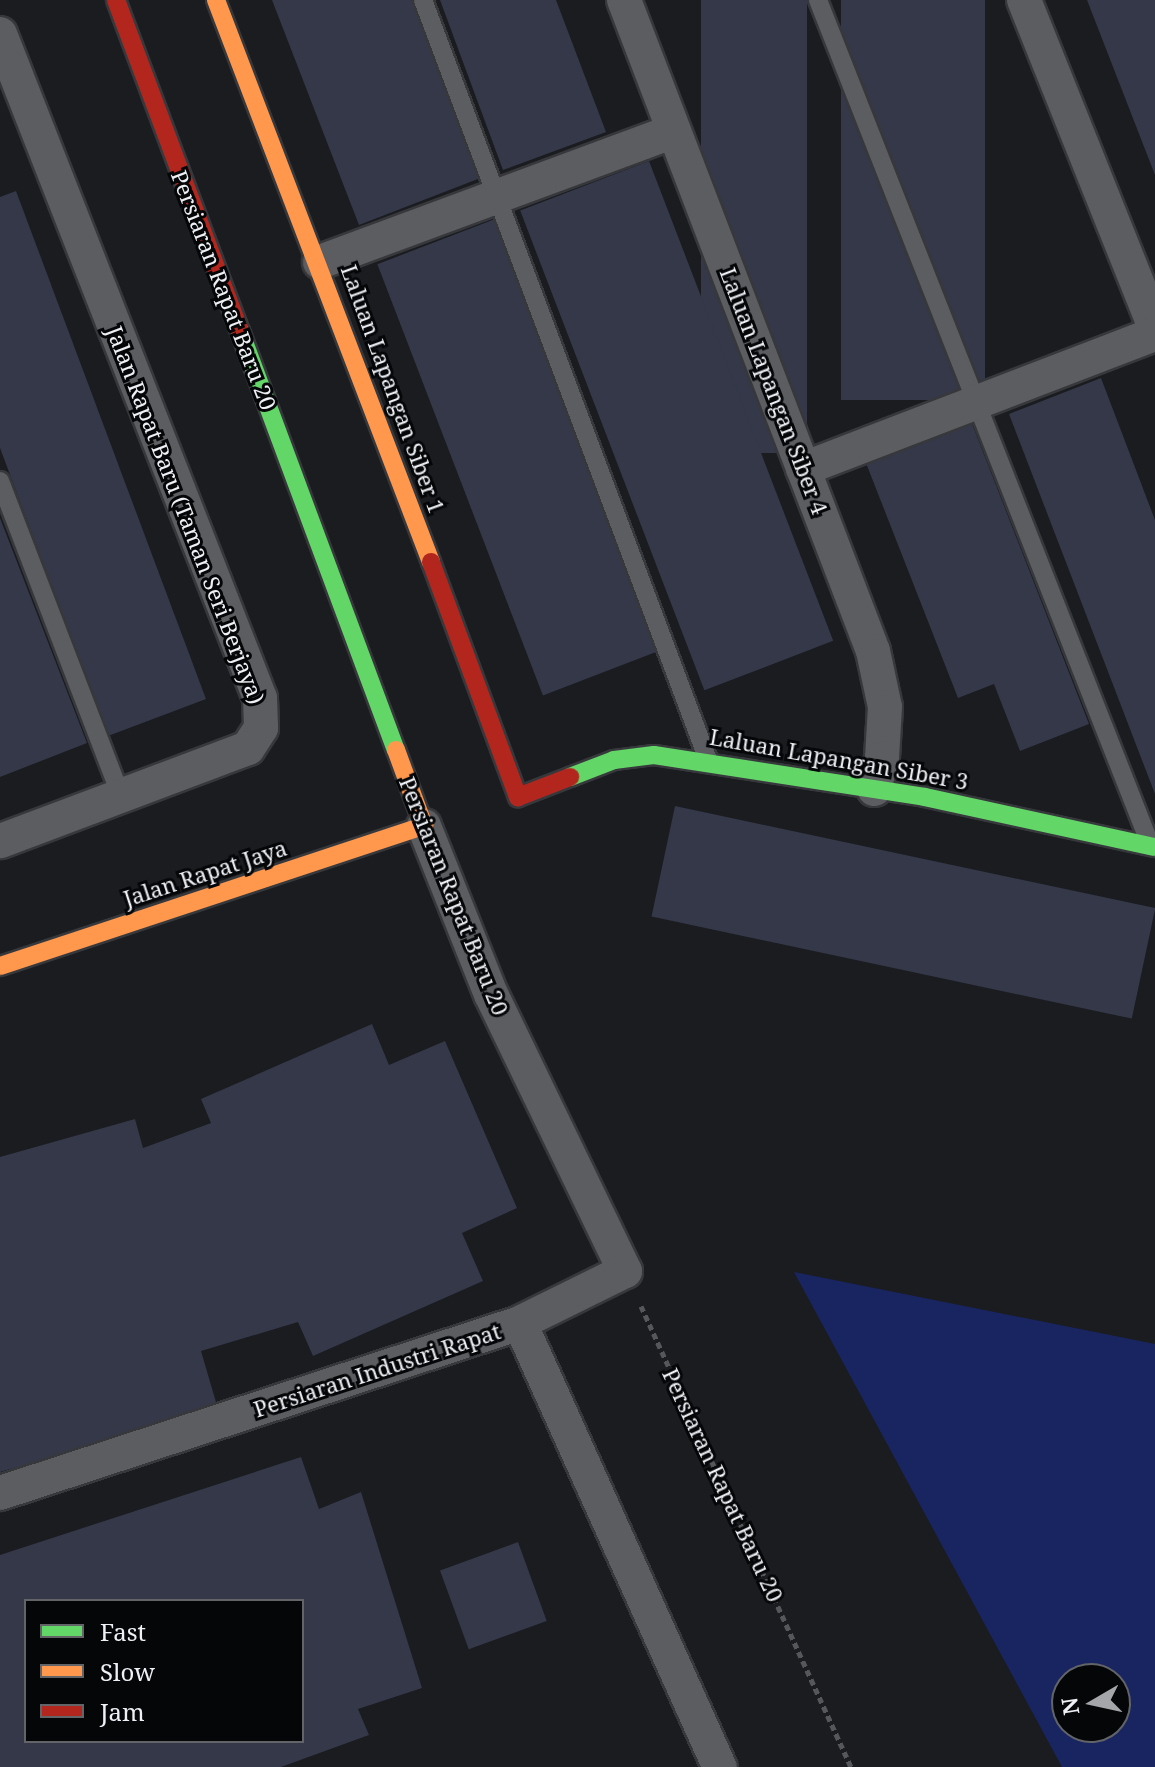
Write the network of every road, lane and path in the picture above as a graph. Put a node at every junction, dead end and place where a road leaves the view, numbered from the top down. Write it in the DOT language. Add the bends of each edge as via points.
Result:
graph roads {
  1 [pos="116,0"];
  2 [pos="216,0"];
  3 [pos="423,0"];
  4 [pos="624,0"];
  5 [pos="818,0"];
  6 [pos="1024,0"];
  7 [pos="0,34"];
  8 [pos="674,131"];
  9 [pos="501,196"];
  10 [pos="320,262"];
  11 [pos="1155,327"];
  12 [pos="1155,334"];
  13 [pos="974,403"];
  14 [pos="803,469"];
  15 [pos="0,481"];
  16 [pos="708,760"];
  17 [pos="874,789"];
  18 [pos="121,797"];
  19 [pos="518,797"];
  20 [pos="424,826"];
  21 [pos="0,841"];
  22 [pos="1153,847"];
  23 [pos="0,966"];
  24 [pos="625,1271"];
  25 [pos="520,1323"];
  26 [pos="0,1493"];
  27 [pos="720,1767"];
  28 [pos="851,1767"];
  1 -- 20 [label="street, Persiaran Rapat Baru 20"];
  2 -- 10 [label="street, Laluan Lapangan Siber 1"];
  3 -- 9 [label="lane"];
  4 -- 8 [label="street, Laluan Lapangan Siber 4"];
  5 -- 13 [label="lane"];
  6 -- 11 [label="street"];
  7 -- 18 [label="street, Jalan Rapat Baru (Taman Seri Berjaya)" via="260,698 261,728 248,748"];
  8 -- 9 [label="street"];
  8 -- 14 [label="street, Laluan Lapangan Siber 4"];
  9 -- 10 [label="street"];
  9 -- 16 [label="lane"];
  10 -- 19 [label="street, Laluan Lapangan Siber 1"];
  12 -- 13 [label="street"];
  13 -- 14 [label="street"];
  13 -- 22 [label="lane"];
  14 -- 17 [label="street, Laluan Lapangan Siber 4" via="873,651 882,693 882,758"];
  15 -- 18 [label="lane"];
  16 -- 17 [label="street, Laluan Lapangan Siber 3"];
  16 -- 19 [label="street, Laluan Lapangan Siber 3" via="654,755 614,760"];
  17 -- 22 [label="street, Laluan Lapangan Siber 3"];
  18 -- 21 [label="street, Jalan Rapat Baru (Taman Seri Berjaya)"];
  20 -- 23 [label="street, Jalan Rapat Jaya"];
  20 -- 24 [label="street, Persiaran Rapat Baru 20" via="491,994"];
  24 -- 25 [label="street"];
  24 -- 28 [label="path, Persiaran Rapat Baru 20"];
  25 -- 26 [label="street, Persiaran Industri Rapat"];
  25 -- 27 [label="street, Persiaran Industri Rapat"];
}
